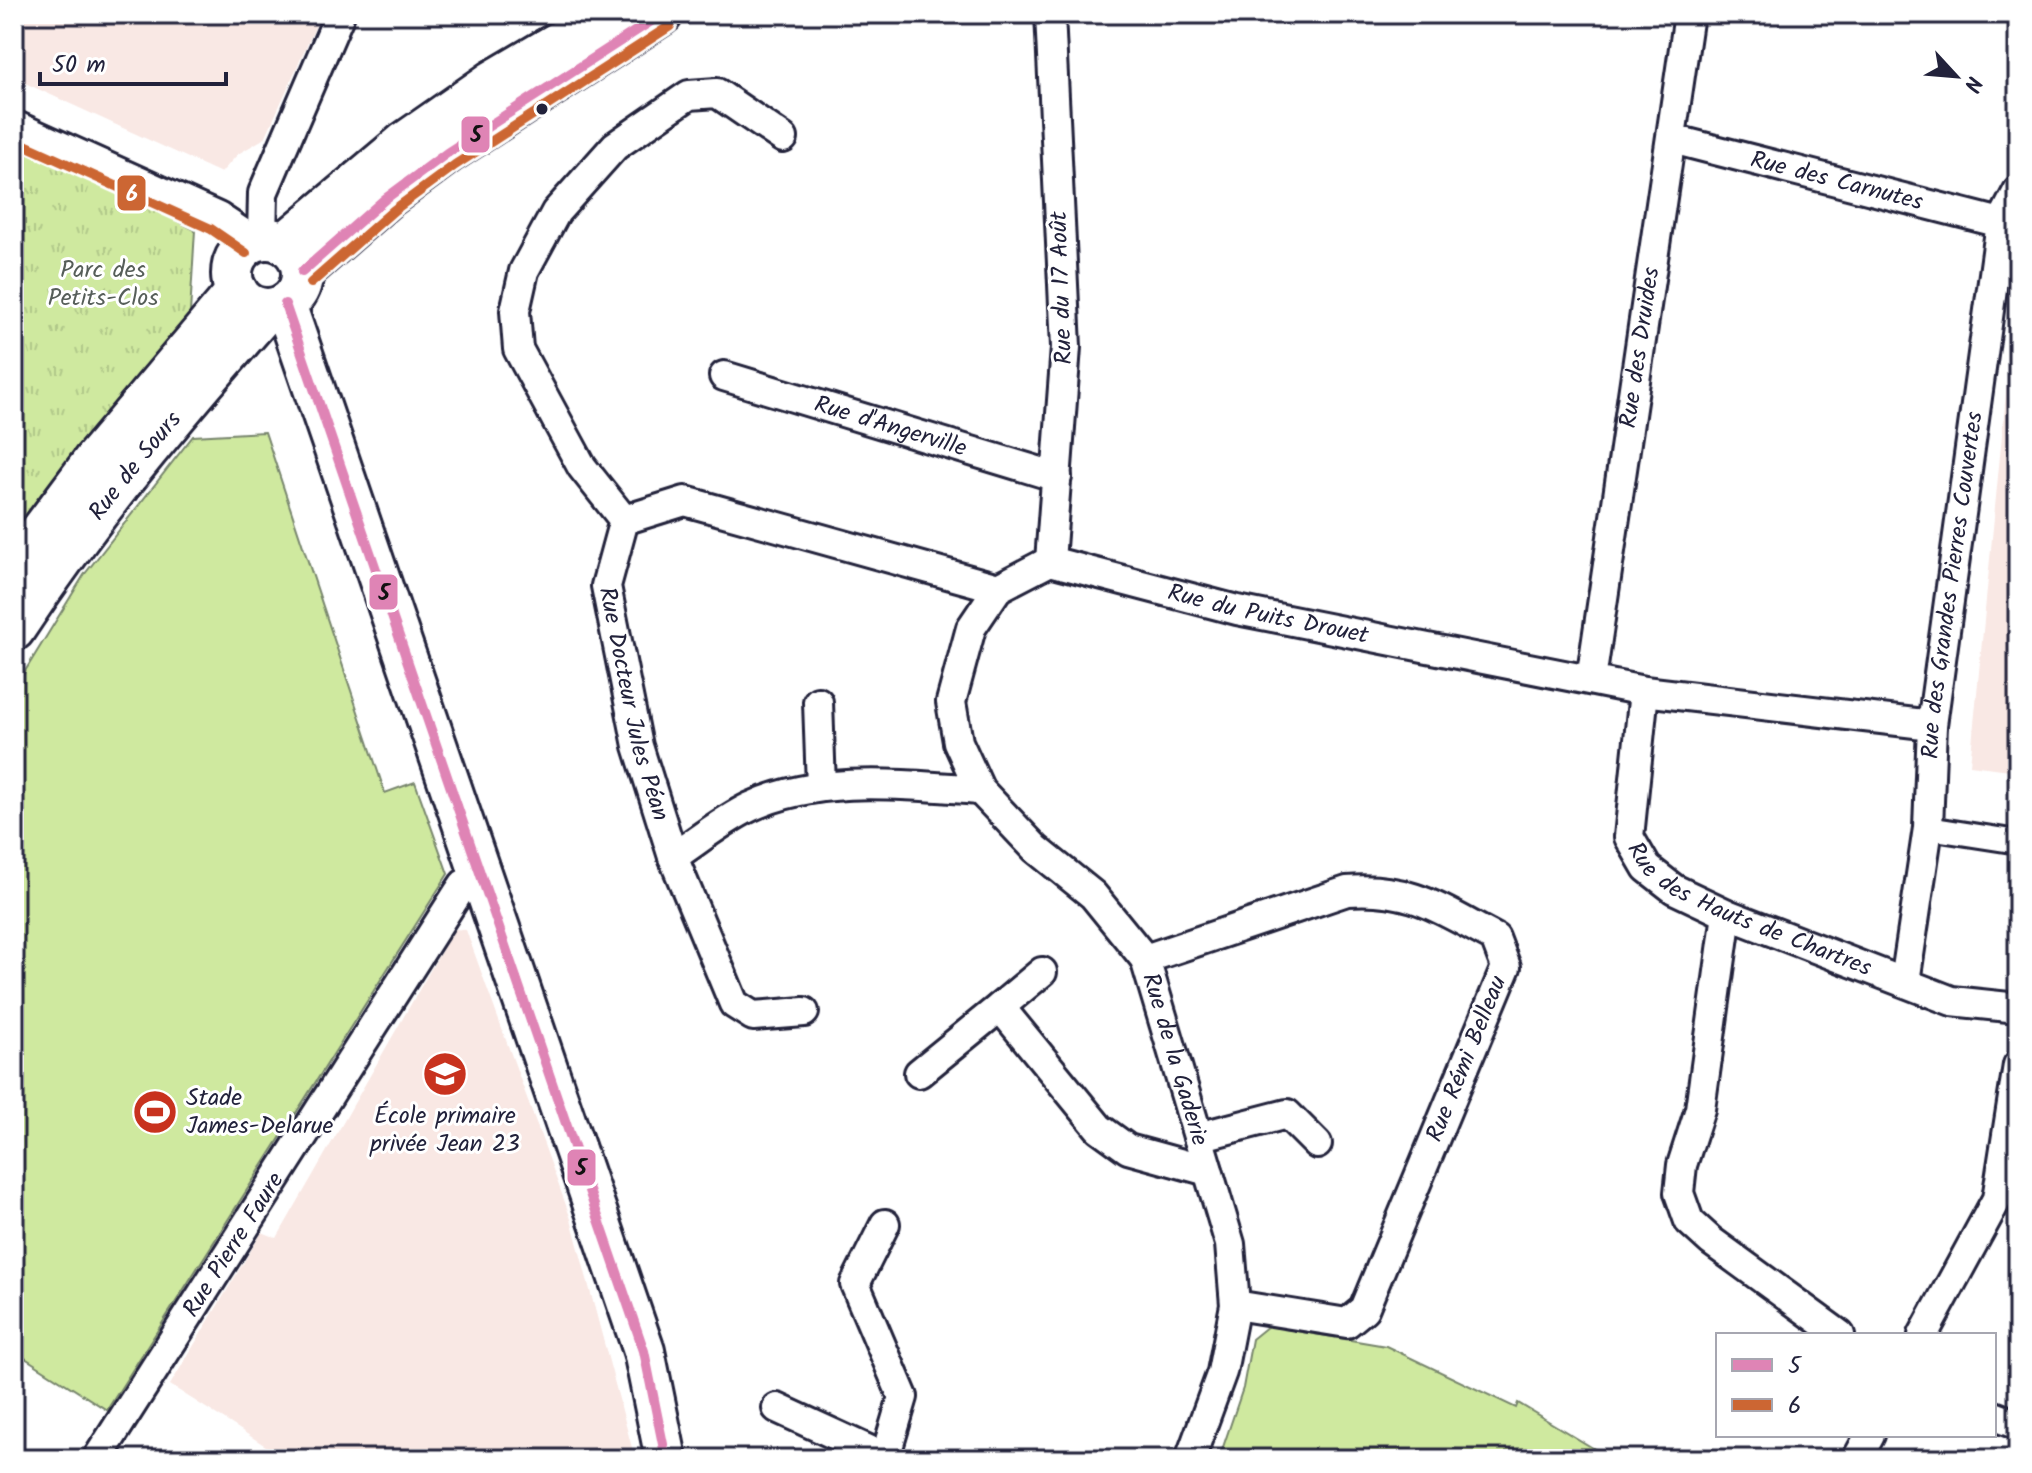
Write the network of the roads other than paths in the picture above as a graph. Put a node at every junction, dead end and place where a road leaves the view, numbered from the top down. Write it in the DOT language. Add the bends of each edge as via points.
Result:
graph roads {
  1 [pos="340,14"];
  2 [pos="607,14"];
  3 [pos="662,14"];
  4 [pos="1050,14"];
  5 [pos="1689,14"];
  6 [pos="14,125"];
  7 [pos="783,138"];
  8 [pos="1672,139"];
  9 [pos="2018,191"];
  10 [pos="2001,223"];
  11 [pos="270,271"];
  12 [pos="724,376"];
  13 [pos="1057,477"];
  14 [pos="624,520"];
  15 [pos="1050,561"];
  16 [pos="14,567"];
  17 [pos="998,588"];
  18 [pos="14,630"];
  19 [pos="1591,680"];
  20 [pos="1644,691"];
  21 [pos="818,702"];
  22 [pos="1932,725"];
  23 [pos="821,787"];
  24 [pos="980,790"];
  25 [pos="1928,828"];
  26 [pos="2018,842"];
  27 [pos="673,857"];
  28 [pos="482,877"];
  29 [pos="1727,914"];
  30 [pos="1145,959"];
  31 [pos="1042,972"];
  32 [pos="1905,982"];
  33 [pos="1000,1007"];
  34 [pos="2018,1008"];
  35 [pos="804,1012"];
  36 [pos="2018,1065"];
  37 [pos="919,1073"];
  38 [pos="1198,1137"];
  39 [pos="1317,1144"];
  40 [pos="1208,1171"];
  41 [pos="885,1224"];
  42 [pos="1235,1305"];
  43 [pos="1837,1333"];
  44 [pos="1924,1333"];
  45 [pos="777,1408"];
  46 [pos="1996,1417"];
  47 [pos="2018,1425"];
  48 [pos="1869,1437"];
  49 [pos="887,1458"];
  50 [pos="97,1459"];
  51 [pos="666,1459"];
  52 [pos="1190,1459"];
  53 [pos="1857,1459"];
  1 -- 11 [label="street" via="263,193"];
  2 -- 11 [label="main road, Rue de Sours" via="493,81 404,143"];
  3 -- 11 [label="main road, Rue de Sours"];
  4 -- 13 [label="street, Rue du 17 Août" via="1066,347"];
  5 -- 8 [label="street, Rue des Druides"];
  6 -- 11 [label="street" via="218,217"];
  7 -- 14 [label="street" via="717,93 689,95 615,146 556,212 524,271 515,311 518,349 582,467"];
  8 -- 10 [label="street, Rue des Carnutes"];
  8 -- 19 [label="street, Rue des Druides"];
  9 -- 10 [label="street, Rue des Grandes Pierres Couvertes"];
  10 -- 22 [label="street, Rue des Grandes Pierres Couvertes"];
  11 -- 16 [label="main road, Rue de Sours" via="94,460"];
  11 -- 18 [label="main road, Rue de Sours" via="148,447 70,544"];
  11 -- 28 [label="main road"];
  12 -- 13 [label="street, Rue d'Angerville"];
  13 -- 15 [label="street, Rue du 17 Août"];
  14 -- 17 [label="street" via="685,501"];
  14 -- 27 [label="street, Rue Docteur Jules Péan" via="606,586 638,746"];
  15 -- 17 [label="street"];
  15 -- 19 [label="street, Rue du Puits Drouet" via="1237,610"];
  17 -- 24 [label="street, Rue de la Gaderie" via="971,628 951,702 958,742"];
  19 -- 20 [label="street, Rue du Puits Drouet"];
  20 -- 22 [label="street, Rue du Puits Drouet"];
  20 -- 29 [label="street, Rue des Hauts de Chartres" via="1629,837 1647,868 1674,889"];
  21 -- 23 [label="street"];
  22 -- 25 [label="street, Rue des Grandes Pierres Couvertes"];
  23 -- 24 [label="street" via="886,784"];
  23 -- 27 [label="street" via="750,807"];
  24 -- 30 [label="street, Rue de la Gaderie" via="1036,849 1093,895"];
  25 -- 26 [label="street"];
  25 -- 32 [label="street, Rue des Grandes Pierres Couvertes"];
  27 -- 35 [label="street, Rue Docteur Jules Péan" via="734,1004 753,1016"];
  28 -- 50 [label="street, Rue Pierre Faure" via="464,884 458,893"];
  28 -- 51 [label="main road" via="644,1351"];
  29 -- 32 [label="street, Rue des Hauts de Chartres"];
  29 -- 43 [label="street" via="1700,1109 1679,1193 1689,1221 1711,1241"];
  30 -- 38 [label="street, Rue de la Gaderie"];
  30 -- 42 [label="street, Rue Rémi Belleau" via="1347,891 1382,888 1412,895 1495,938 1506,967 1364,1309 1347,1323"];
  31 -- 33 [label="street"];
  32 -- 34 [label="street, Rue des Hauts de Chartres" via="1952,1001"];
  33 -- 37 [label="street"];
  33 -- 40 [label="street" via="1099,1128 1128,1149"];
  36 -- 44 [label="street" via="1997,1199"];
  38 -- 39 [label="street" via="1287,1114"];
  38 -- 40 [label="street, Rue de la Gaderie"];
  40 -- 42 [label="street, Rue de la Gaderie" via="1230,1244"];
  41 -- 49 [label="street" via="855,1284 903,1397"];
  42 -- 52 [label="street, Rue de la Gaderie" via="1222,1372"];
  45 -- 49 [label="street"];
  46 -- 47 [label="street"];
  48 -- 53 [label="street"];
}
